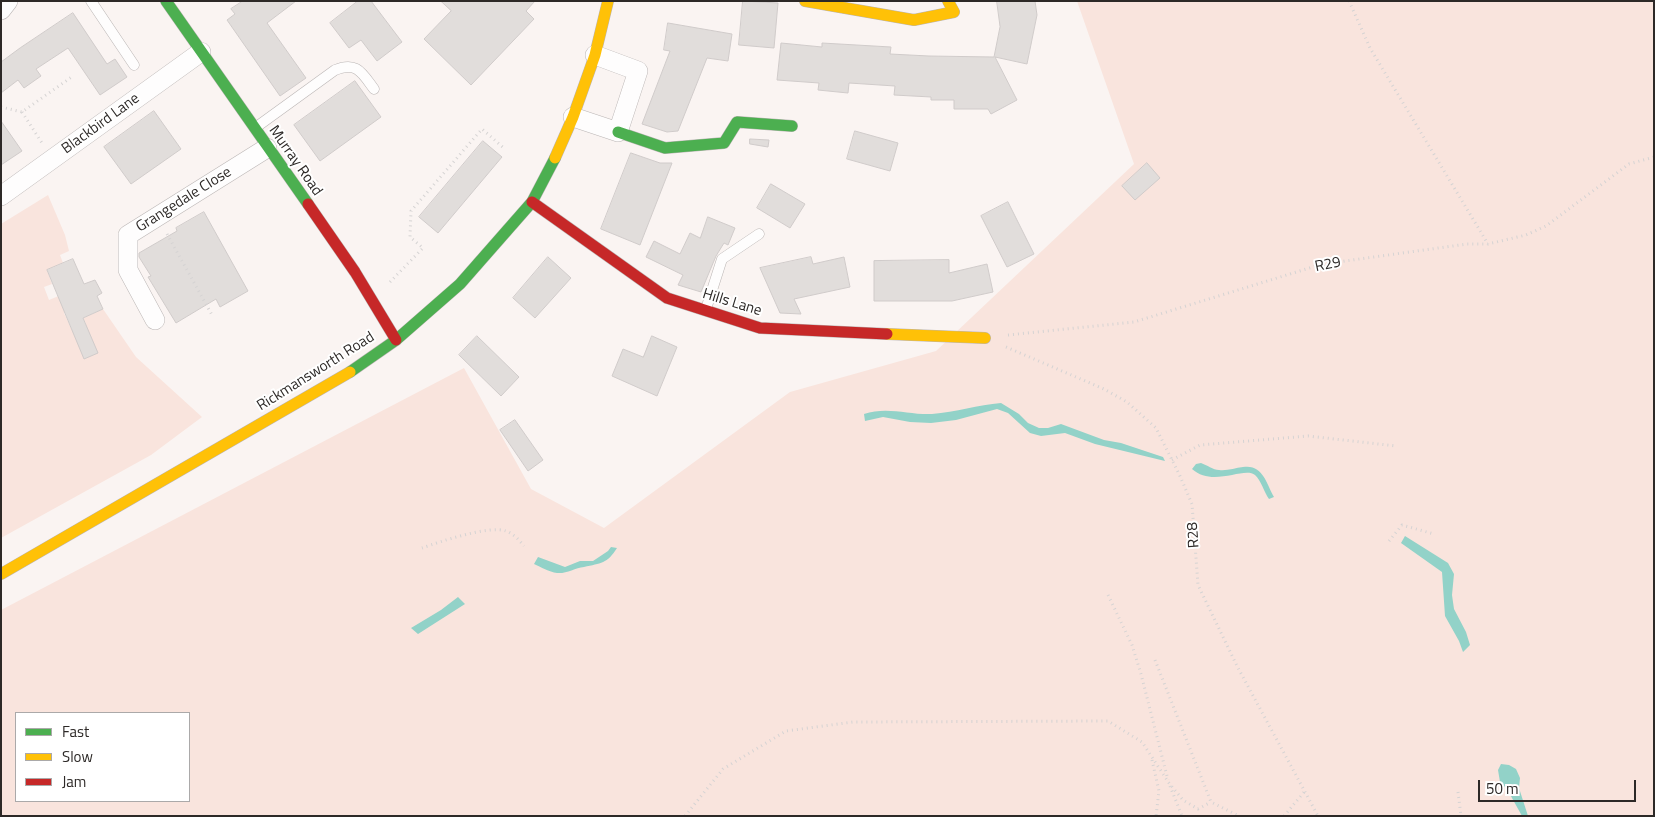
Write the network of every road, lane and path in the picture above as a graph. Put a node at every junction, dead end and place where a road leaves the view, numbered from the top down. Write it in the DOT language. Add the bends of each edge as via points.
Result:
graph roads {
  1 [pos="8,1"];
  2 [pos="91,1"];
  3 [pos="166,1"];
  4 [pos="608,1"];
  5 [pos="805,1"];
  6 [pos="948,1"];
  7 [pos="1349,1"];
  8 [pos="1,10"];
  9 [pos="201,52"];
  10 [pos="595,56"];
  11 [pos="134,66"];
  12 [pos="73,76"];
  13 [pos="374,89"];
  14 [pos="1,107"];
  15 [pos="572,116"];
  16 [pos="792,126"];
  17 [pos="254,129"];
  18 [pos="618,132"];
  19 [pos="267,148"];
  20 [pos="505,149"];
  21 [pos="1654,157"];
  22 [pos="1,196"];
  23 [pos="532,202"];
  24 [pos="157,216"];
  25 [pos="760,234"];
  26 [pos="1488,244"];
  27 [pos="361,282"];
  28 [pos="705,310"];
  29 [pos="212,315"];
  30 [pos="155,320"];
  31 [pos="985,338"];
  32 [pos="396,340"];
  33 [pos="1396,446"];
  34 [pos="1172,460"];
  35 [pos="1434,534"];
  36 [pos="1388,541"];
  37 [pos="524,546"];
  38 [pos="422,548"];
  39 [pos="1,574"];
  40 [pos="1108,595"];
  41 [pos="1155,660"];
  42 [pos="1152,758"];
  43 [pos="1168,783"];
  44 [pos="1304,791"];
  45 [pos="1458,792"];
  46 [pos="1211,802"];
  47 [pos="685,816"];
  48 [pos="1156,816"];
  49 [pos="1182,816"];
  50 [pos="1239,816"];
  51 [pos="1284,816"];
  52 [pos="1318,816"];
  53 [pos="1460,816"];
  1 -- 8 [label="street"];
  2 -- 11 [label="lane"];
  3 -- 9 [label="street, Murray Road"];
  4 -- 10 [label="street, Rickmansworth Road"];
  5 -- 6 [label="street" via="914,20 954,12"];
  7 -- 26 [label="path" via="1370,48"];
  9 -- 17 [label="street, Murray Road"];
  9 -- 22 [label="street, Blackbird Lane"];
  10 -- 15 [label="street, Rickmansworth Road"];
  10 -- 18 [label="street" via="638,71"];
  12 -- 14 [label="path" via="22,112"];
  13 -- 17 [label="lane" via="362,72 344,66"];
  15 -- 18 [label="street"];
  15 -- 23 [label="street, Rickmansworth Road"];
  16 -- 18 [label="street" via="737,122 724,143 665,148"];
  17 -- 19 [label="street, Murray Road"];
  19 -- 24 [label="street, Grangedale Close"];
  19 -- 27 [label="street, Murray Road"];
  20 -- 27 [label="path" via="482,129 412,211 410,237 423,248 389,283 377,271"];
  21 -- 26 [label="path, R29" via="1629,164 1546,226 1526,235"];
  23 -- 28 [label="street, Hills Lane" via="668,298"];
  23 -- 32 [label="street, Rickmansworth Road" via="460,284"];
  24 -- 29 [label="path"];
  24 -- 30 [label="street, Grangedale Close" via="128,235 128,270"];
  25 -- 28 [label="lane" via="722,259"];
  26 -- 31 [label="path, R29" via="1467,244 1316,266 1134,322"];
  27 -- 32 [label="street, Murray Road"];
  28 -- 31 [label="street, Hills Lane" via="760,328"];
  31 -- 34 [label="path, R28" via="1127,402 1156,428"];
  32 -- 39 [label="street, Rickmansworth Road" via="349,373"];
  33 -- 34 [label="path" via="1308,436 1200,445"];
  34 -- 44 [label="path, R28" via="1192,504 1198,585"];
  35 -- 36 [label="path" via="1402,525"];
  37 -- 38 [label="path" via="506,531 495,529"];
  40 -- 43 [label="path" via="1141,674"];
  41 -- 46 [label="path"];
  42 -- 43 [label="path"];
  42 -- 47 [label="path" via="1142,742 1108,721 853,722 786,731 723,769"];
  42 -- 48 [label="path" via="1159,791"];
  43 -- 46 [label="path" via="1183,800 1198,809"];
  43 -- 49 [label="path"];
  44 -- 51 [label="path"];
  44 -- 52 [label="path, R28"];
  45 -- 53 [label="path"];
  46 -- 50 [label="path"];
}
